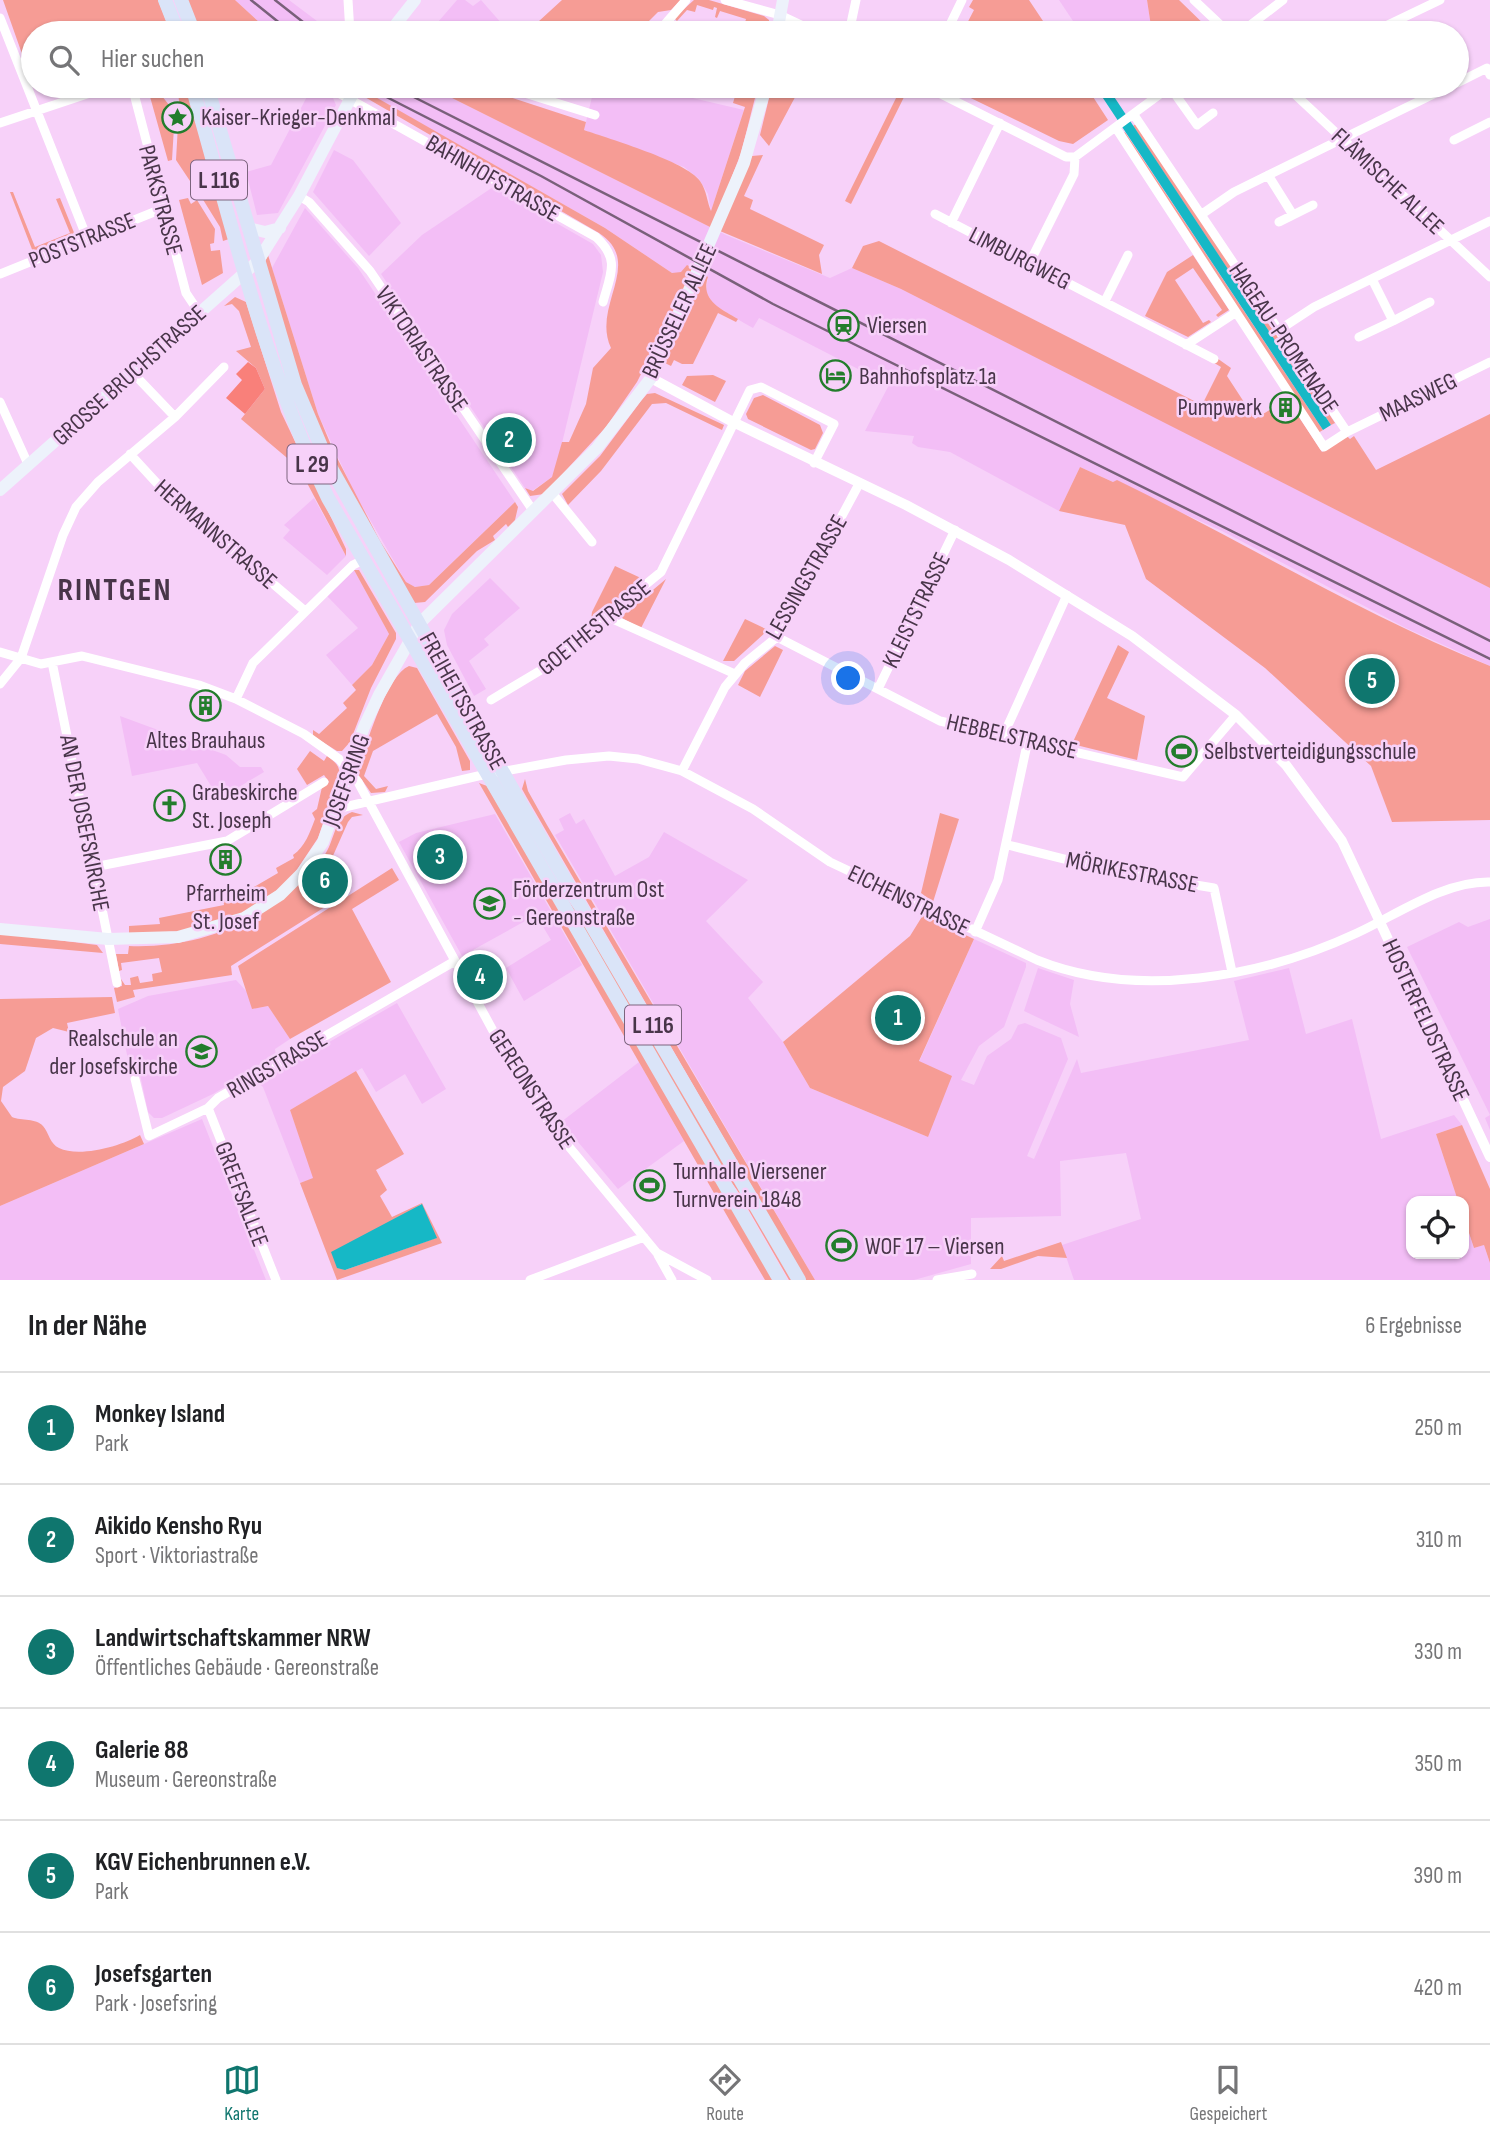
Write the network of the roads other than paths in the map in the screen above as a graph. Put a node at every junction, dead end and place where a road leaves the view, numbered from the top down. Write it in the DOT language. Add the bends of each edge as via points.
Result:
graph roads {
  1 [pos="165,0"];
  2 [pos="181,0"];
  3 [pos="348,0"];
  4 [pos="415,0"];
  5 [pos="686,0"];
  6 [pos="725,0"];
  7 [pos="783,0"];
  8 [pos="856,0"];
  9 [pos="962,0"];
  10 [pos="1194,0"];
  11 [pos="1283,0"];
  12 [pos="1440,0"];
  13 [pos="780,15"];
  14 [pos="0,18"];
  15 [pos="1399,20"];
  16 [pos="173,21"];
  17 [pos="189,21"];
  18 [pos="349,21"];
  19 [pos="398,21"];
  20 [pos="668,21"];
  21 [pos="779,21"];
  22 [pos="793,21"];
  23 [pos="852,21"];
  24 [pos="952,21"];
  25 [pos="1216,21"];
  26 [pos="1256,21"];
  27 [pos="1489,70"];
  28 [pos="21,75"];
  29 [pos="1469,78"];
  30 [pos="29,98"];
  31 [pos="74,98"];
  32 [pos="135,98"];
  33 [pos="195,98"];
  34 [pos="210,98"];
  35 [pos="351,98"];
  36 [pos="364,98"];
  37 [pos="540,98"];
  38 [pos="763,98"];
  39 [pos="949,98"];
  40 [pos="1155,98"];
  41 [pos="1179,98"];
  42 [pos="1299,98"];
  43 [pos="1418,98"];
  44 [pos="34,111"];
  45 [pos="1213,113"];
  46 [pos="595,115"];
  47 [pos="1132,116"];
  48 [pos="1490,122"];
  49 [pos="0,123"];
  50 [pos="1000,123"];
  51 [pos="1117,127"];
  52 [pos="1343,139"];
  53 [pos="1454,140"];
  54 [pos="1075,158"];
  55 [pos="1268,175"];
  56 [pos="299,196"];
  57 [pos="1313,205"];
  58 [pos="164,208"];
  59 [pos="935,214"];
  60 [pos="1202,214"];
  61 [pos="1293,215"];
  62 [pos="1490,221"];
  63 [pos="1279,222"];
  64 [pos="951,223"];
  65 [pos="248,228"];
  66 [pos="280,228"];
  67 [pos="87,238"];
  68 [pos="1450,240"];
  69 [pos="1128,255"];
  70 [pos="258,261"];
  71 [pos="1030,262"];
  72 [pos="0,274"];
  73 [pos="246,274"];
  74 [pos="1490,277"];
  75 [pos="1373,279"];
  76 [pos="1105,301"];
  77 [pos="603,302"];
  78 [pos="1430,302"];
  79 [pos="198,311"];
  80 [pos="1235,313"];
  81 [pos="1393,320"];
  82 [pos="1279,330"];
  83 [pos="1359,337"];
  84 [pos="1186,345"];
  85 [pos="1214,359"];
  86 [pos="1490,362"];
  87 [pos="223,366"];
  88 [pos="132,372"];
  89 [pos="651,378"];
  90 [pos="0,402"];
  91 [pos="175,417"];
  92 [pos="733,422"];
  93 [pos="1347,432"];
  94 [pos="130,454"];
  95 [pos="814,463"];
  96 [pos="28,464"];
  97 [pos="859,484"];
  98 [pos="0,490"];
  99 [pos="553,494"];
  100 [pos="534,512"];
  101 [pos="954,530"];
  102 [pos="593,542"];
  103 [pos="363,560"];
  104 [pos="1068,596"];
  105 [pos="305,611"];
  106 [pos="608,617"];
  107 [pos="420,623"];
  108 [pos="777,637"];
  109 [pos="409,641"];
  110 [pos="0,652"];
  111 [pos="21,658"];
  112 [pos="52,662"];
  113 [pos="734,674"];
  114 [pos="0,684"];
  115 [pos="878,689"];
  116 [pos="236,699"];
  117 [pos="491,700"];
  118 [pos="1236,715"];
  119 [pos="1003,734"];
  120 [pos="1028,740"];
  121 [pos="504,771"];
  122 [pos="682,771"];
  123 [pos="349,772"];
  124 [pos="487,775"];
  125 [pos="324,782"];
  126 [pos="367,804"];
  127 [pos="336,809"];
  128 [pos="1008,845"];
  129 [pos="94,867"];
  130 [pos="1490,882"];
  131 [pos="1379,922"];
  132 [pos="0,929"];
  133 [pos="975,932"];
  134 [pos="108,939"];
  135 [pos="455,961"];
  136 [pos="1232,972"];
  137 [pos="117,983"];
  138 [pos="135,1079"];
  139 [pos="208,1108"];
  140 [pos="1490,1157"];
  141 [pos="644,1237"];
  142 [pos="657,1253"];
  143 [pos="972,1274"];
  144 [pos="276,1280"];
  145 [pos="530,1280"];
  146 [pos="671,1280"];
  147 [pos="707,1280"];
  148 [pos="780,1280"];
  149 [pos="799,1280"];
  150 [pos="937,1280"];
  1 -- 16 [label="main road"];
  2 -- 17 [label="main road"];
  3 -- 18 [label="street"];
  4 -- 19 [label="main road"];
  5 -- 20 [label="street"];
  6 -- 13 [label="street"];
  7 -- 13 [label="main road"];
  8 -- 23 [label="street"];
  9 -- 24 [label="street"];
  10 -- 25 [label="street"];
  11 -- 26 [label="street"];
  12 -- 15 [label="street"];
  13 -- 21 [label="main road"];
  13 -- 22 [label="street"];
  14 -- 28 [label="street"];
  27 -- 29 [label="street"];
  30 -- 44 [label="street"];
  31 -- 44 [label="street"];
  32 -- 58 [label="street, PARKSTRASSE"];
  33 -- 73 [label="main road, FREIHEITSSTRASSE / L 116"];
  34 -- 65 [label="main road, FREIHEITSSTRASSE / L 116"];
  35 -- 56 [label="main road, GROSSE BRUCHSTRASSE"];
  36 -- 77 [label="street, BAHNHOFSTRASSE" via="596,237 610,250 613,266"];
  37 -- 46 [label="street"];
  38 -- 89 [label="main road, BRÜSSELER ALLEE" via="744,163"];
  39 -- 50 [label="street"];
  40 -- 47 [label="street"];
  41 -- 45 [label="street" via="1197,125"];
  42 -- 52 [label="street, FLÄMISCHE ALLEE"];
  43 -- 52 [label="street"];
  44 -- 49 [label="street"];
  44 -- 67 [label="street"];
  47 -- 51 [label="street"];
  47 -- 60 [label="street, HAGEAU-PROMENADE"];
  48 -- 53 [label="street"];
  50 -- 54 [label="street"];
  50 -- 64 [label="street"];
  51 -- 54 [label="street"];
  51 -- 80 [label="street, HAGEAU-PROMENADE"];
  52 -- 55 [label="street"];
  52 -- 68 [label="street, FLÄMISCHE ALLEE"];
  54 -- 71 [label="street" via="1074,174"];
  55 -- 60 [label="street"];
  55 -- 61 [label="street"];
  56 -- 66 [label="main road, GROSSE BRUCHSTRASSE"];
  56 -- 100 [label="street, VIKTORIASTRASSE" via="370,271"];
  57 -- 61 [label="street"];
  58 -- 67 [label="street, POSTSTRASSE"];
  58 -- 79 [label="street, PARKSTRASSE" via="186,293"];
  59 -- 64 [label="street, LIMBURGWEG"];
  60 -- 82 [label="street, HAGEAU-PROMENADE"];
  61 -- 63 [label="street"];
  62 -- 68 [label="street"];
  64 -- 71 [label="street, LIMBURGWEG"];
  65 -- 66 [label="main road" via="265,232"];
  65 -- 70 [label="main road, FREIHEITSSTRASSE / L 116"];
  66 -- 70 [label="main road, GROSSE BRUCHSTRASSE"];
  67 -- 72 [label="street, POSTSTRASSE"];
  68 -- 74 [label="street, FLÄMISCHE ALLEE"];
  68 -- 75 [label="street"];
  69 -- 76 [label="street"];
  70 -- 73 [label="main road, GROSSE BRUCHSTRASSE"];
  70 -- 107 [label="main road, FREIHEITSSTRASSE / L 29" via="295,385 328,463"];
  71 -- 76 [label="street, LIMBURGWEG"];
  73 -- 79 [label="main road, GROSSE BRUCHSTRASSE"];
  73 -- 103 [label="main road, FREIHEITSSTRASSE / L 29" via="267,352 302,445"];
  75 -- 81 [label="street"];
  75 -- 82 [label="street" via="1314,307"];
  76 -- 84 [label="street, LIMBURGWEG"];
  78 -- 81 [label="street"];
  79 -- 88 [label="main road, GROSSE BRUCHSTRASSE"];
  80 -- 84 [label="street"];
  80 -- 93 [label="street, HAGEAU-PROMENADE" via="1324,447"];
  81 -- 83 [label="street"];
  82 -- 93 [label="street, HAGEAU-PROMENADE"];
  84 -- 85 [label="street, LIMBURGWEG"];
  86 -- 93 [label="street, MAASWEG"];
  87 -- 91 [label="street"];
  88 -- 91 [label="street"];
  88 -- 96 [label="main road, GROSSE BRUCHSTRASSE"];
  89 -- 92 [label="street, HOSTERFELDSTRASSE"];
  89 -- 99 [label="main road, BRÜSSELER ALLEE" via="597,448"];
  90 -- 96 [label="street"];
  91 -- 94 [label="street"];
  92 -- 95 [label="street, HOSTERFELDSTRASSE"];
  92 -- 95 [label="street, GOETHESTRASSE" via="750,390 761,387 834,424"];
  92 -- 106 [label="street, GOETHESTRASSE" via="661,572"];
  94 -- 105 [label="street, HERMANNSTRASSE" via="165,492"];
  94 -- 111 [label="street" via="76,507"];
  95 -- 97 [label="street, HOSTERFELDSTRASSE"];
  96 -- 98 [label="main road, GROSSE BRUCHSTRASSE"];
  97 -- 101 [label="street, HOSTERFELDSTRASSE"];
  97 -- 108 [label="street, LESSINGSTRASSE"];
  99 -- 100 [label="main road, BRÜSSELER ALLEE"];
  99 -- 102 [label="street"];
  100 -- 107 [label="main road, BRÜSSELER ALLEE"];
  101 -- 104 [label="street, HOSTERFELDSTRASSE"];
  101 -- 115 [label="street, KLEISTSTRASSE"];
  103 -- 105 [label="street"];
  103 -- 109 [label="main road, FREIHEITSSTRASSE / L 29"];
  104 -- 118 [label="street, HOSTERFELDSTRASSE" via="1132,636"];
  104 -- 119 [label="street"];
  105 -- 116 [label="street" via="253,663"];
  106 -- 113 [label="street"];
  106 -- 117 [label="street, GOETHESTRASSE" via="541,670"];
  107 -- 109 [label="main road, JOSEFSRING"];
  107 -- 121 [label="main road, FREIHEITSSTRASSE / L 116"];
  108 -- 113 [label="street, LESSINGSTRASSE"];
  108 -- 115 [label="street, HEBBELSTRASSE"];
  109 -- 123 [label="main road, JOSEFSRING" via="364,727"];
  109 -- 124 [label="main road, FREIHEITSSTRASSE / L 116"];
  110 -- 111 [label="street, GEREONSTRASSE"];
  111 -- 112 [label="street, GEREONSTRASSE" via="40,664"];
  111 -- 114 [label="street"];
  112 -- 116 [label="street, GEREONSTRASSE" via="92,658 162,674"];
  112 -- 129 [label="street, AN DER JOSEFSKIRCHE"];
  113 -- 122 [label="street, LESSINGSTRASSE"];
  115 -- 119 [label="street, HEBBELSTRASSE" via="940,721"];
  116 -- 123 [label="street, GEREONSTRASSE" via="304,734"];
  118 -- 120 [label="street, HEBBELSTRASSE" via="1183,777"];
  118 -- 131 [label="street, HOSTERFELDSTRASSE" via="1286,765 1342,841"];
  119 -- 120 [label="street, HEBBELSTRASSE"];
  120 -- 128 [label="street"];
  121 -- 122 [label="street, EICHENSTRASSE" via="609,757"];
  121 -- 124 [label="street, EICHENSTRASSE"];
  121 -- 149 [label="main road, FREIHEITSSTRASSE / L 116"];
  122 -- 133 [label="street, EICHENSTRASSE" via="753,809 830,862"];
  123 -- 126 [label="street, GEREONSTRASSE"];
  123 -- 127 [label="main road, JOSEFSRING"];
  124 -- 126 [label="street, EICHENSTRASSE" via="383,796"];
  124 -- 148 [label="main road, FREIHEITSSTRASSE / L 116"];
  125 -- 129 [label="street" via="227,841"];
  126 -- 127 [label="street, EICHENSTRASSE"];
  126 -- 135 [label="street, GEREONSTRASSE"];
  127 -- 134 [label="main road, JOSEFSRING" via="323,842 302,873 270,903 244,918 196,933 146,940"];
  128 -- 133 [label="street"];
  128 -- 136 [label="street, MÖRIKESTRASSE" via="1116,872 1214,888"];
  129 -- 134 [label="street, AN DER JOSEFSKIRCHE"];
  130 -- 131 [label="street, EICHENSTRASSE" via="1473,881"];
  131 -- 136 [label="street, EICHENSTRASSE" via="1322,949"];
  131 -- 140 [label="street, HOSTERFELDSTRASSE"];
  132 -- 134 [label="main road, JOSEFSRING"];
  133 -- 136 [label="street, EICHENSTRASSE" via="1057,968 1100,976 1186,980"];
  134 -- 137 [label="street, AN DER JOSEFSKIRCHE"];
  135 -- 139 [label="street, RINGSTRASSE" via="218,1097"];
  135 -- 141 [label="street, GEREONSTRASSE" via="551,1125"];
  138 -- 139 [label="street, RINGSTRASSE" via="149,1136"];
  139 -- 144 [label="street, GREEFSALLEE"];
  141 -- 142 [label="street, GEREONSTRASSE"];
  141 -- 145 [label="street"];
  142 -- 146 [label="street"];
  142 -- 147 [label="street, GEREONSTRASSE"];
  143 -- 150 [label="street"];
}
